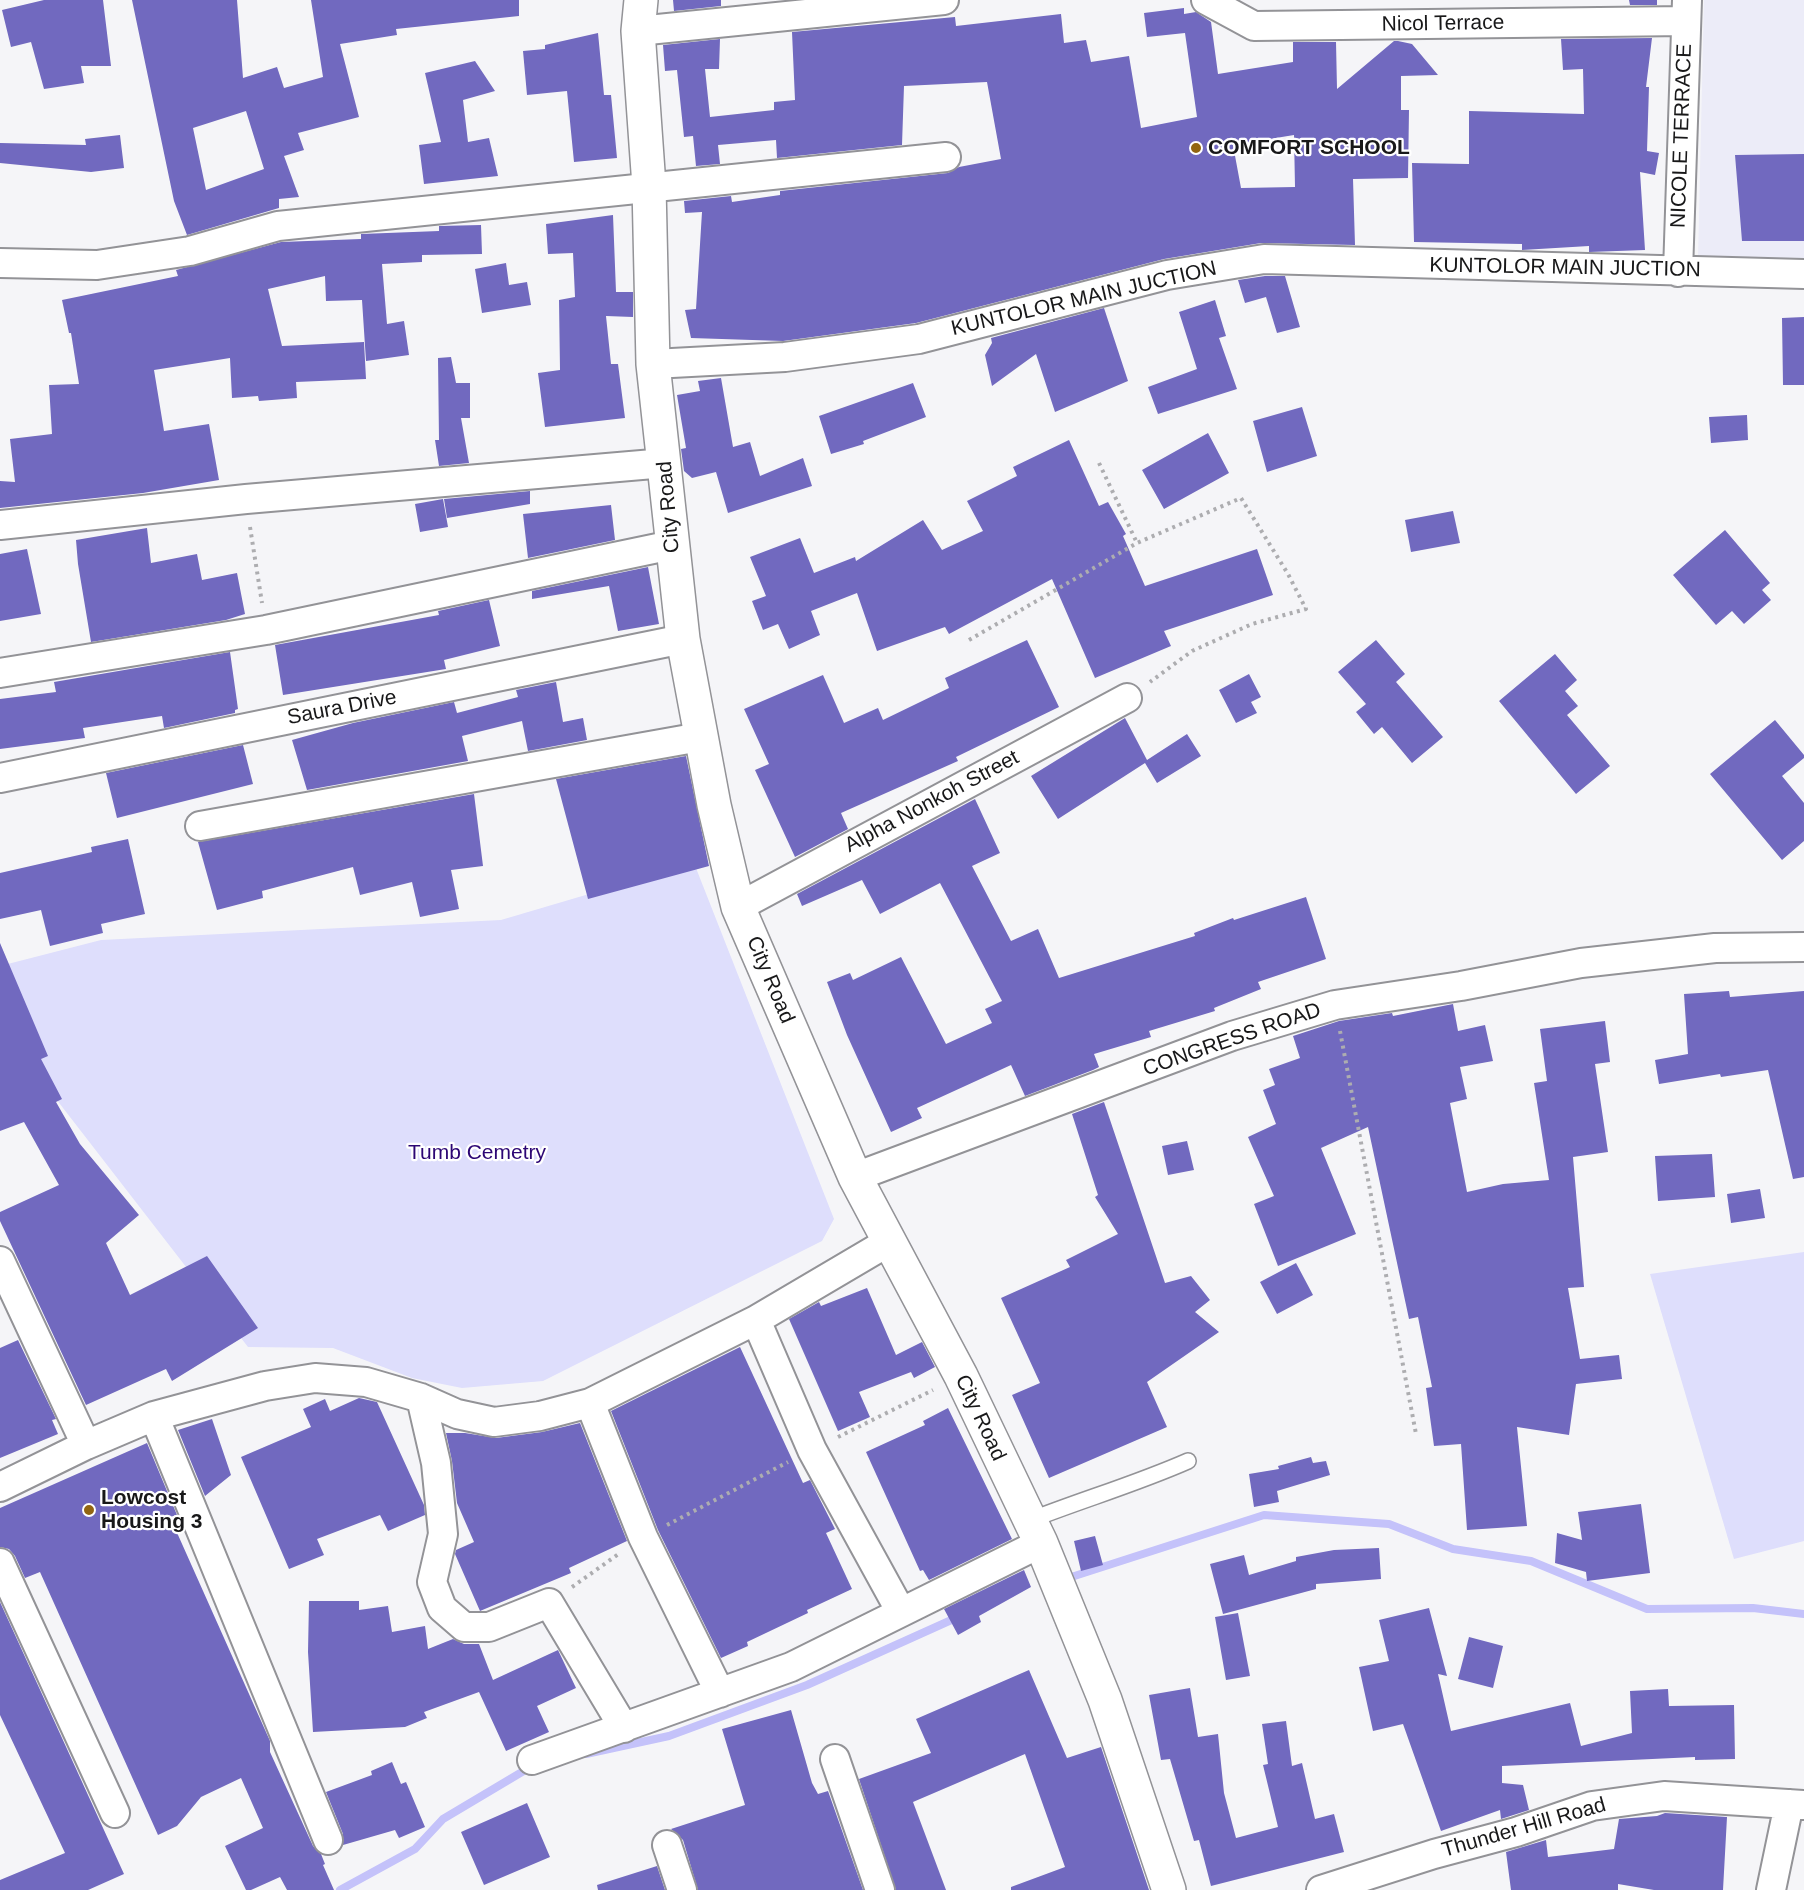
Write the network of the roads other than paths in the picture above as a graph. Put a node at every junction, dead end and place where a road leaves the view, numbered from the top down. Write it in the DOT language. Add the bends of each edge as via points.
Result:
graph roads {
  1 [pos="944,0"];
  2 [pos="1206,0"];
  3 [pos="1686,10"];
  4 [pos="640,16"];
  5 [pos="946,158"];
  6 [pos="649,186"];
  7 [pos="0,263"];
  8 [pos="1678,272"];
  9 [pos="1804,274"];
  10 [pos="653,364"];
  11 [pos="665,463"];
  12 [pos="0,525"];
  13 [pos="672,544"];
  14 [pos="683,639"];
  15 [pos="0,673"];
  16 [pos="1127,698"];
  17 [pos="700,737"];
  18 [pos="0,778"];
  19 [pos="200,826"];
  20 [pos="738,907"];
  21 [pos="1804,947"];
  22 [pos="855,1178"];
  23 [pos="890,1241"];
  24 [pos="0,1261"];
  25 [pos="756,1320"];
  26 [pos="421,1398"];
  27 [pos="591,1403"];
  28 [pos="154,1416"];
  29 [pos="86,1445"];
  30 [pos="1188,1461"];
  31 [pos="0,1487"];
  32 [pos="1034,1532"];
  33 [pos="0,1563"];
  34 [pos="901,1612"];
  35 [pos="720,1693"];
  36 [pos="624,1728"];
  37 [pos="835,1759"];
  38 [pos="532,1760"];
  39 [pos="1796,1804"];
  40 [pos="115,1813"];
  41 [pos="328,1840"];
  42 [pos="667,1845"];
  43 [pos="682,1890"];
  44 [pos="880,1890"];
  45 [pos="1169,1890"];
  46 [pos="1321,1890"];
  47 [pos="1771,1890"];
  1 -- 4 [label="street"];
  2 -- 3 [label="street, Nicol Terrace" via="1254,26"];
  3 -- 8 [label="street, NICOLE TERRACE"];
  4 -- 6 [label="main road, City Road"];
  5 -- 6 [label="street"];
  6 -- 7 [label="street" via="278,226 190,251 98,265"];
  6 -- 10 [label="main road, City Road"];
  8 -- 9 [label="street, KUNTOLOR MAIN JUCTION"];
  8 -- 10 [label="street, KUNTOLOR MAIN JUCTION" via="1264,259 1167,275 919,339 785,357"];
  10 -- 11 [label="main road, City Road"];
  11 -- 12 [label="street" via="246,499"];
  11 -- 13 [label="main road, City Road"];
  13 -- 14 [label="main road, City Road"];
  13 -- 15 [label="street" via="266,630"];
  14 -- 17 [label="main road, City Road"];
  14 -- 18 [label="street, Saura Drive"];
  16 -- 20 [label="street, Alpha Nonkoh Street"];
  17 -- 19 [label="street"];
  17 -- 20 [label="main road, City Road"];
  20 -- 22 [label="main road, City Road"];
  21 -- 22 [label="street, CONGRESS ROAD" via="1715,948 1581,963 1335,1005 1232,1036"];
  22 -- 23 [label="main road, City Road"];
  23 -- 25 [label="street"];
  23 -- 32 [label="main road, City Road" via="961,1376"];
  24 -- 29 [label="street"];
  25 -- 27 [label="street"];
  25 -- 34 [label="street" via="812,1450"];
  26 -- 27 [label="street" via="457,1414 494,1422"];
  26 -- 28 [label="street" via="366,1382 315,1377 265,1386"];
  26 -- 36 [label="street" via="436,1463 443,1534 432,1582 442,1608 464,1627 489,1627 549,1603"];
  27 -- 35 [label="street" via="643,1537"];
  28 -- 29 [label="street"];
  28 -- 41 [label="street"];
  29 -- 31 [label="street"];
  30 -- 32 [label="lane" via="1117,1487"];
  32 -- 34 [label="street"];
  32 -- 45 [label="main road, City Road" via="1105,1701"];
  33 -- 40 [label="street"];
  34 -- 35 [label="street" via="791,1667"];
  35 -- 36 [label="street"];
  36 -- 38 [label="street"];
  37 -- 44 [label="street"];
  39 -- 46 [label="street, Thunder Hill Road" via="1664,1796 1592,1806"];
  39 -- 47 [label="street"];
  42 -- 43 [label="street"];
}
